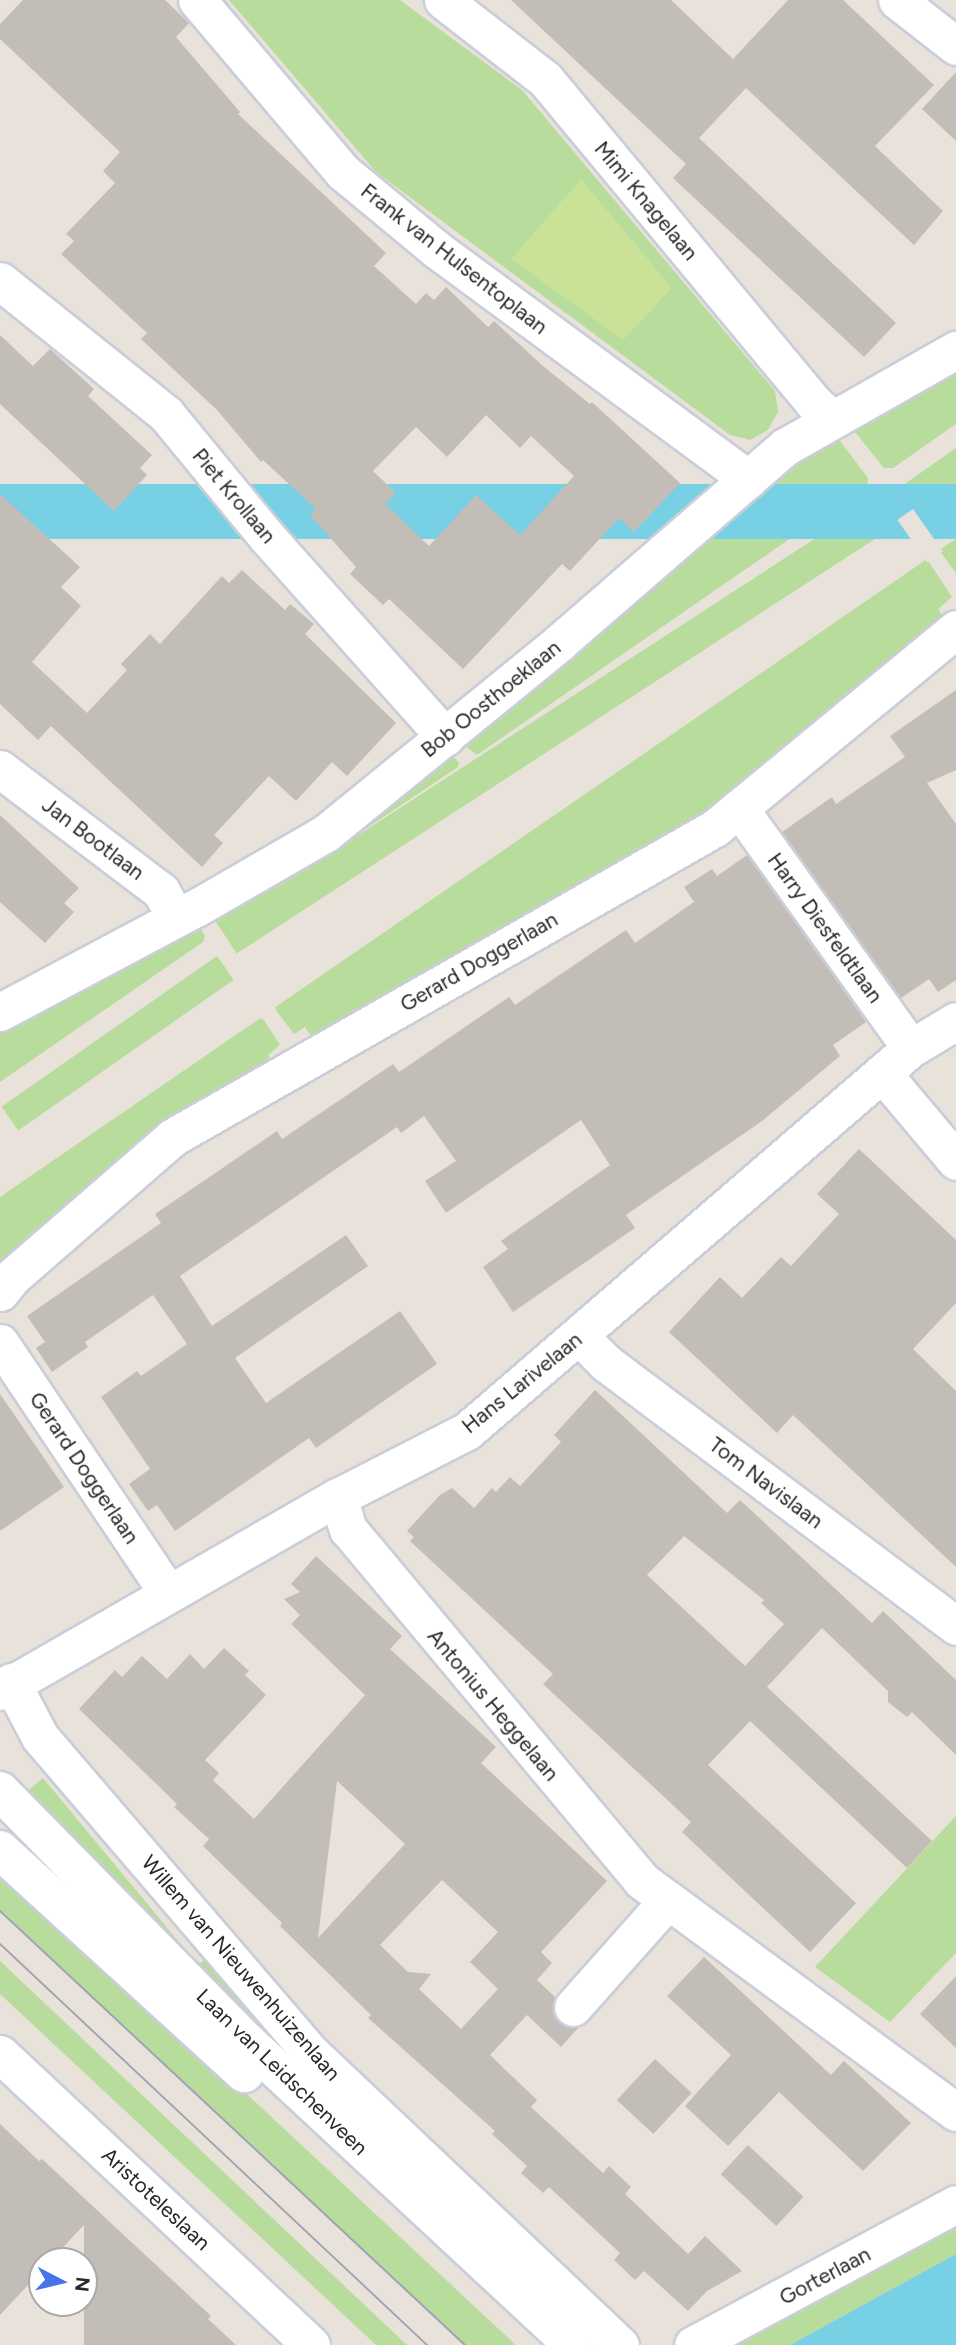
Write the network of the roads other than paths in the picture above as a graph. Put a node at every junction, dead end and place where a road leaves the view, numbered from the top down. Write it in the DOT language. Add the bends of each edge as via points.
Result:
graph roads {
  1 [pos="197,0"];
  2 [pos="443,0"];
  3 [pos="897,0"];
  4 [pos="956,46"];
  5 [pos="0,281"];
  6 [pos="956,350"];
  7 [pos="832,419"];
  8 [pos="748,479"];
  9 [pos="956,629"];
  10 [pos="445,737"];
  11 [pos="0,769"];
  12 [pos="739,808"];
  13 [pos="176,918"];
  14 [pos="0,1012"];
  15 [pos="956,1021"];
  16 [pos="911,1048"];
  17 [pos="882,1073"];
  18 [pos="956,1161"];
  19 [pos="0,1292"];
  20 [pos="579,1336"];
  21 [pos="0,1343"];
  22 [pos="338,1497"];
  23 [pos="168,1593"];
  24 [pos="956,1626"];
  25 [pos="6,1686"];
  26 [pos="0,1791"];
  27 [pos="0,1850"];
  28 [pos="668,1900"];
  29 [pos="573,2007"];
  30 [pos="0,2054"];
  31 [pos="956,2112"];
  32 [pos="956,2204"];
  33 [pos="311,2345"];
  34 [pos="534,2345"];
  35 [pos="573,2345"];
  36 [pos="620,2345"];
  37 [pos="693,2345"];
  1 -- 8 [label="street, Frank van Hulsentoplaan" via="343,172 436,249"];
  2 -- 7 [label="street, Mimi Knagelaan" via="545,79 813,402"];
  3 -- 4 [label="street"];
  5 -- 10 [label="street, Piet Krollaan" via="166,414 267,537"];
  6 -- 7 [label="street, Bob Oosthoeklaan"];
  7 -- 8 [label="street, Bob Oosthoeklaan" via="785,447"];
  8 -- 10 [label="street, Bob Oosthoeklaan"];
  9 -- 12 [label="street, Gerard Doggerlaan"];
  10 -- 13 [label="street, Bob Oosthoeklaan" via="326,833"];
  11 -- 13 [label="street, Jan Bootlaan" via="160,891"];
  12 -- 16 [label="street, Harry Diesfeldtlaan"];
  12 -- 19 [label="street, Gerard Doggerlaan" via="715,828 173,1137"];
  13 -- 14 [label="street, Bob Oosthoeklaan"];
  15 -- 16 [label="street, Hans Larivelaan"];
  16 -- 17 [label="street, Hans Larivelaan"];
  17 -- 18 [label="street"];
  17 -- 20 [label="street, Hans Larivelaan"];
  20 -- 22 [label="street, Hans Larivelaan" via="467,1431"];
  20 -- 24 [label="street, Tom Navislaan" via="606,1363"];
  21 -- 23 [label="street, Gerard Doggerlaan"];
  22 -- 23 [label="street, Hans Larivelaan"];
  22 -- 28 [label="street, Antonius Heggelaan" via="348,1529 460,1667 641,1880"];
  23 -- 25 [label="street, Hans Larivelaan"];
  25 -- 36 [label="street, Willem van Nieuwenhuizenlaan" via="40,1737 312,2054"];
  26 -- 35 [label="street, Laan van Leidschenveen" via="246,2041"];
  27 -- 34 [label="street, Laan van Leidschenveen"];
  28 -- 29 [label="street"];
  28 -- 31 [label="street, Antonius Heggelaan"];
  30 -- 33 [label="street, Aristoteleslaan"];
  32 -- 37 [label="street, Gorterlaan"];
}
